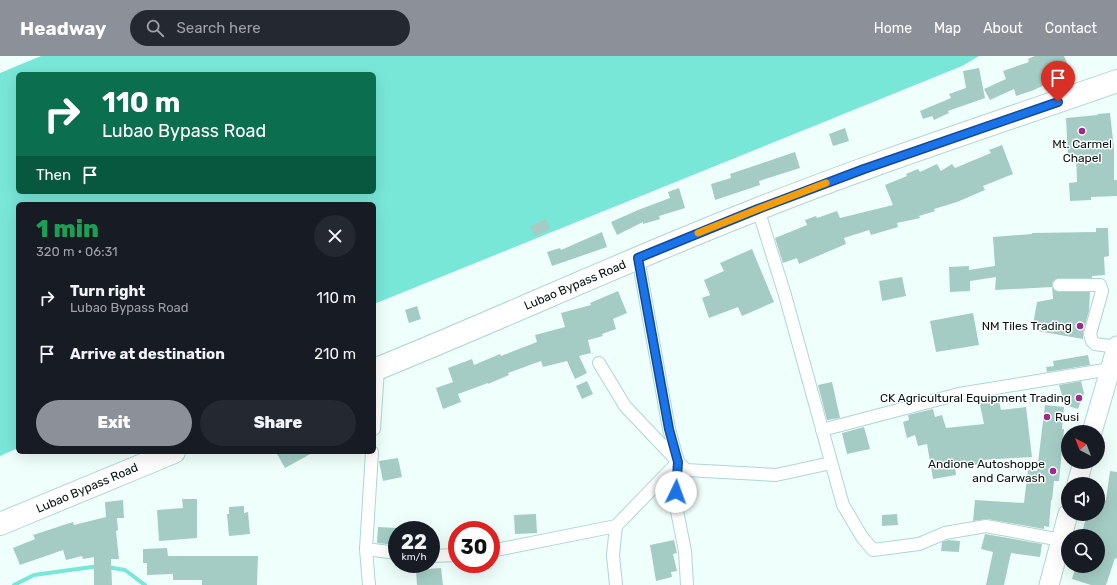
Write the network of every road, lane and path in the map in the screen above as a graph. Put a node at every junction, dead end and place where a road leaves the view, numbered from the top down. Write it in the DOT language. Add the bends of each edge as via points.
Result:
graph roads {
  1 [pos="1117,81"];
  2 [pos="758,209"];
  3 [pos="638,258"];
  4 [pos="1059,285"];
  5 [pos="1117,346"];
  6 [pos="599,363"];
  7 [pos="1110,369"];
  8 [pos="376,370"];
  9 [pos="1094,425"];
  10 [pos="822,430"];
  11 [pos="169,454"];
  12 [pos="372,454"];
  13 [pos="678,462"];
  14 [pos="831,463"];
  15 [pos="0,524"];
  16 [pos="616,526"];
  17 [pos="1061,540"];
  18 [pos="500,549"];
  19 [pos="366,550"];
  20 [pos="388,552"];
  21 [pos="369,585"];
  22 [pos="616,585"];
  23 [pos="687,585"];
  24 [pos="1049,585"];
  1 -- 2 [label="highway, Lubao Bypass Road" via="864,169"];
  2 -- 3 [label="highway, Lubao Bypass Road"];
  2 -- 10 [label="street" via="785,295"];
  3 -- 8 [label="highway, Lubao Bypass Road"];
  3 -- 13 [label="street" via="669,429"];
  4 -- 5 [label="street" via="1100,285 1102,291 1090,334 1095,344"];
  5 -- 7 [label="main road"];
  6 -- 13 [label="street" via="625,406"];
  7 -- 9 [label="main road"];
  7 -- 10 [label="street" via="959,394"];
  10 -- 14 [label="street"];
  11 -- 15 [label="highway, Lubao Bypass Road"];
  12 -- 19 [label="street"];
  13 -- 14 [label="street" via="686,470 776,475"];
  13 -- 16 [label="street"];
  13 -- 23 [label="street" via="676,506 685,551"];
  14 -- 17 [label="street" via="843,505 873,550 919,544 946,533 986,526"];
  16 -- 18 [label="street"];
  16 -- 22 [label="street" via="613,555"];
  17 -- 24 [label="main road"];
  19 -- 20 [label="street"];
  19 -- 21 [label="street"];
}
